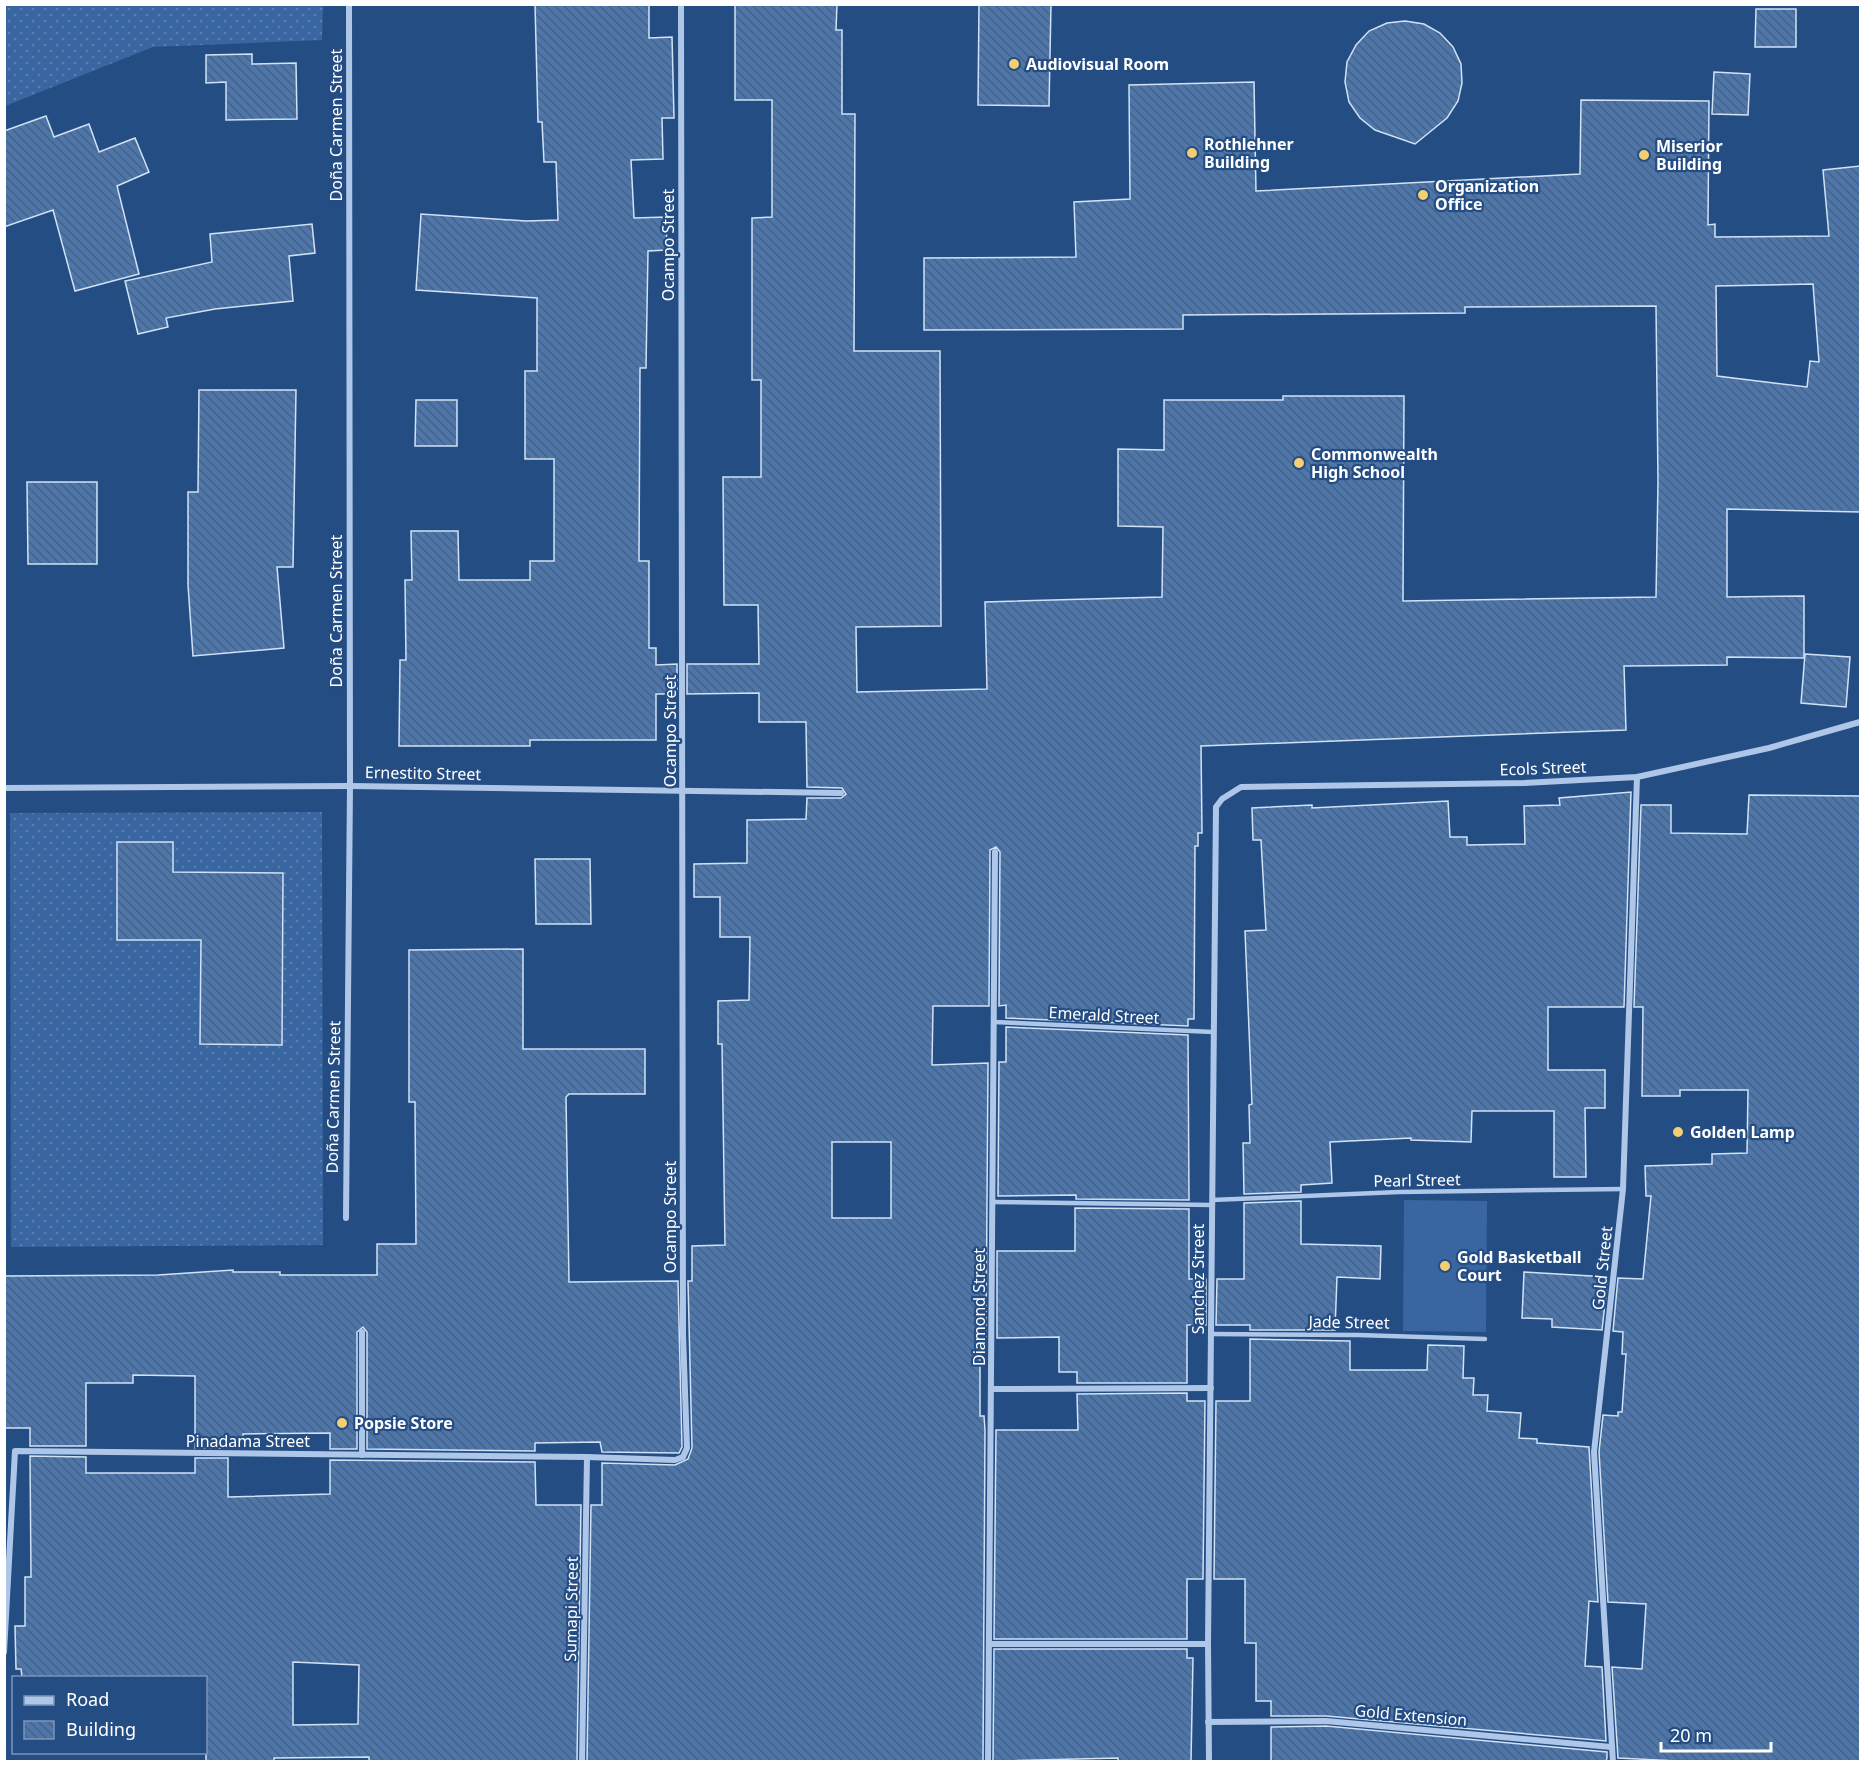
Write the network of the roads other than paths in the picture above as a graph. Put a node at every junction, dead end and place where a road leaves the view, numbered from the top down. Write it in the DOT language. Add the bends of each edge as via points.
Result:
graph roads {
  1 [pos="349,4"];
  2 [pos="681,4"];
  3 [pos="1860,722"];
  4 [pos="1637,777"];
  5 [pos="350,786"];
  6 [pos="4,788"];
  7 [pos="683,790"];
  8 [pos="841,794"];
  9 [pos="1222,799"];
  10 [pos="995,852"];
  11 [pos="994,1022"];
  12 [pos="1213,1032"];
  13 [pos="1623,1189"];
  14 [pos="993,1202"];
  15 [pos="1212,1202"];
  16 [pos="346,1218"];
  17 [pos="362,1332"];
  18 [pos="1211,1334"];
  19 [pos="1485,1339"];
  20 [pos="992,1389"];
  21 [pos="1211,1389"];
  22 [pos="362,1455"];
  23 [pos="587,1457"];
  24 [pos="683,1457"];
  25 [pos="989,1644"];
  26 [pos="1208,1644"];
  27 [pos="4,1652"];
  28 [pos="1208,1722"];
  29 [pos="1611,1747"];
  30 [pos="582,1761"];
  31 [pos="988,1761"];
  32 [pos="1209,1761"];
  33 [pos="1612,1761"];
  1 -- 5 [label="street, Doña Carmen Street"];
  2 -- 7 [label="street, Ocampo Street"];
  3 -- 4 [label="street, Ecols Street" via="1769,748"];
  4 -- 9 [label="street, Ecols Street" via="1524,783 1252,786 1241,787"];
  4 -- 13 [label="street, Gold Street"];
  5 -- 6 [label="street, Ernestito Street"];
  5 -- 7 [label="street, Ernestito Street"];
  5 -- 16 [label="street, Doña Carmen Street"];
  7 -- 8 [label="street, Ernestito Street"];
  7 -- 24 [label="street, Ocampo Street" via="683,1335 687,1448"];
  9 -- 12 [label="street, Sanchez Street" via="1215,816"];
  10 -- 11 [label="street, Diamond Street"];
  11 -- 12 [label="lane, Emerald Street"];
  11 -- 14 [label="street, Diamond Street"];
  12 -- 15 [label="street, Sanchez Street"];
  13 -- 15 [label="lane, Pearl Street" via="1399,1192"];
  13 -- 29 [label="street, Gold Street" via="1594,1452"];
  14 -- 15 [label="lane, Pearl Street"];
  14 -- 20 [label="street, Diamond Street"];
  15 -- 18 [label="street, Sanchez Street"];
  17 -- 22 [label="street"];
  18 -- 19 [label="lane, Jade Street"];
  18 -- 21 [label="street, Sanchez Street"];
  20 -- 21 [label="street"];
  20 -- 25 [label="street, Diamond Street"];
  21 -- 26 [label="street, Sanchez Street"];
  22 -- 23 [label="street, Pinadama Street"];
  22 -- 27 [label="street, Pinadama Street" via="15,1451"];
  23 -- 24 [label="street, Pinadama Street"];
  23 -- 30 [label="street, Sumapi Street"];
  25 -- 26 [label="street"];
  25 -- 31 [label="street, Diamond Street"];
  26 -- 28 [label="street, Sanchez Street"];
  28 -- 29 [label="street, Gold Extension" via="1326,1721"];
  28 -- 32 [label="street, Sanchez Street"];
  29 -- 33 [label="street, Gold Street"];
}
